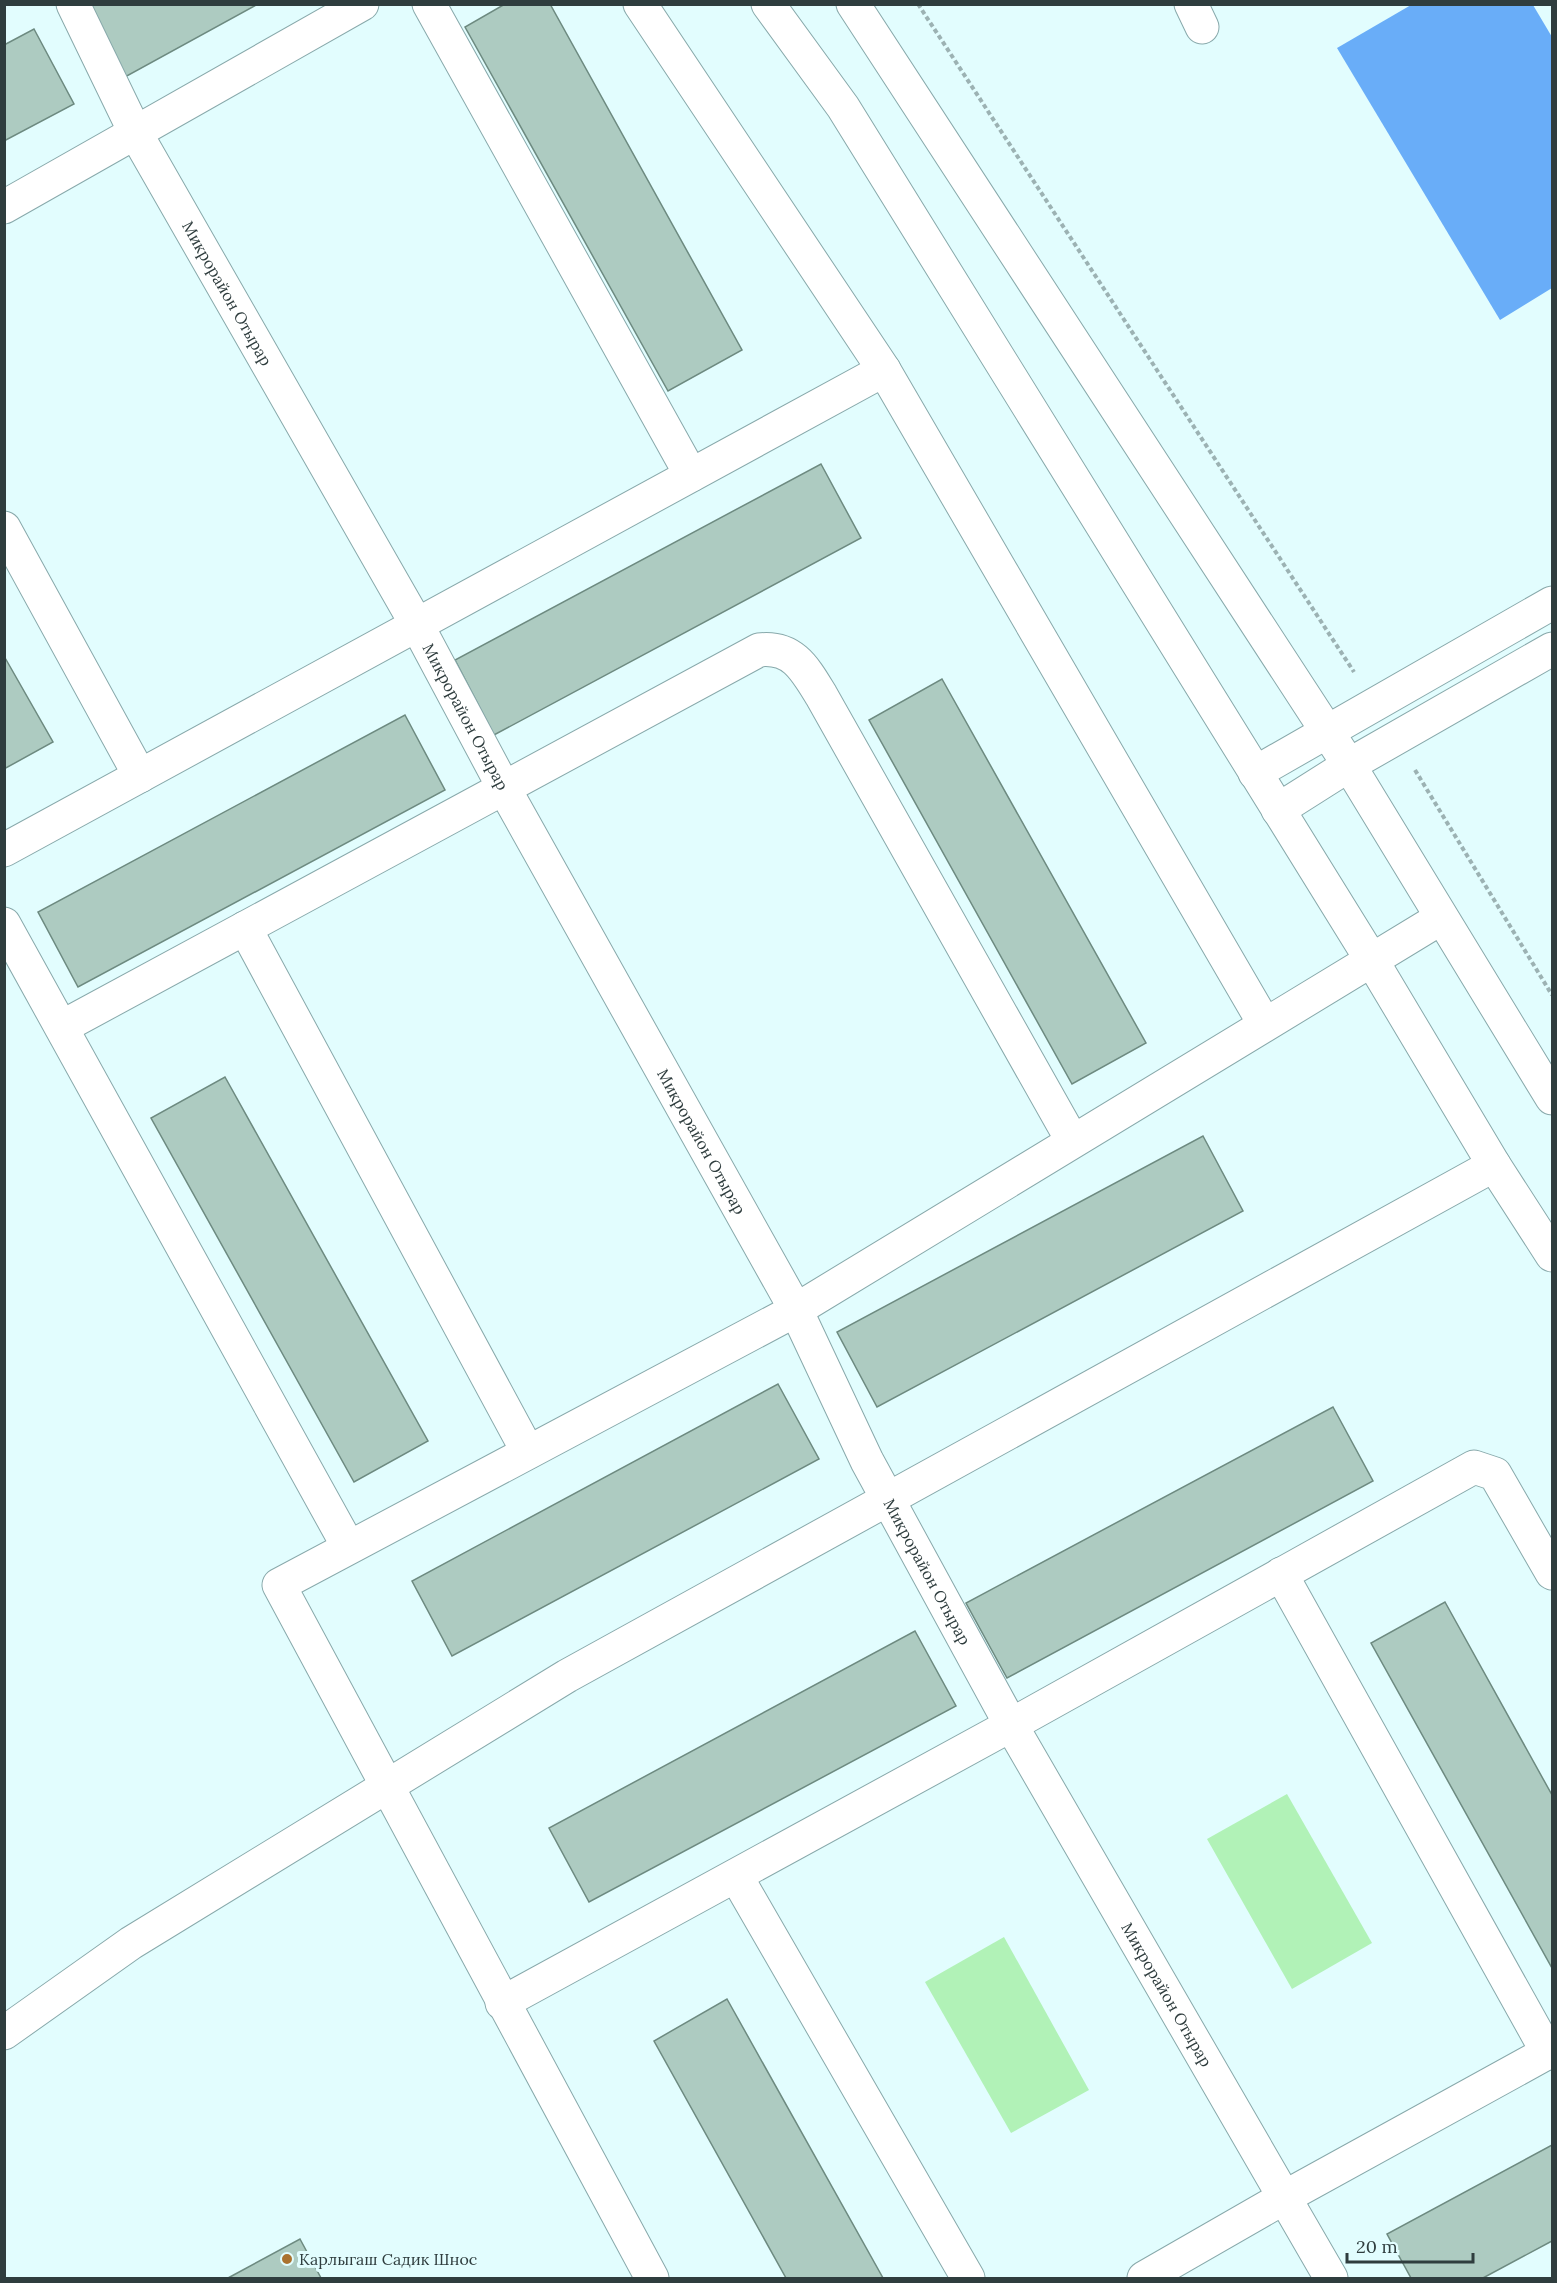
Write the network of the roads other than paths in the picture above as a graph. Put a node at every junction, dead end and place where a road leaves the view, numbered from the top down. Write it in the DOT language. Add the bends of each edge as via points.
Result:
graph roads {
  1 [pos="73,4"];
  2 [pos="362,4"];
  3 [pos="429,4"];
  4 [pos="640,4"];
  5 [pos="768,4"];
  6 [pos="853,4"];
  7 [pos="135,132"];
  8 [pos="4,207"];
  9 [pos="884,370"];
  10 [pos="692,475"];
  11 [pos="4,528"];
  12 [pos="1552,603"];
  13 [pos="417,625"];
  14 [pos="1552,649"];
  15 [pos="1326,733"];
  16 [pos="1349,765"];
  17 [pos="1255,773"];
  18 [pos="140,777"];
  19 [pos="505,790"];
  20 [pos="1278,810"];
  21 [pos="4,850"];
  22 [pos="1441,918"];
  23 [pos="4,924"];
  24 [pos="245,928"];
  25 [pos="1371,959"];
  26 [pos="1264,1023"];
  27 [pos="62,1028"];
  28 [pos="1552,1098"];
  29 [pos="1072,1140"];
  30 [pos="1494,1165"];
  31 [pos="1552,1255"];
  32 [pos="796,1310"];
  33 [pos="528,1452"];
  34 [pos="888,1499"];
  35 [pos="348,1546"];
  36 [pos="1552,1573"];
  37 [pos="1281,1574"];
  38 [pos="1011,1725"];
  39 [pos="386,1786"];
  40 [pos="736,1876"];
  41 [pos="502,2003"];
  42 [pos="4,2033"];
  43 [pos="1550,2051"];
  44 [pos="1285,2196"];
  45 [pos="652,2278"];
  46 [pos="968,2278"];
  47 [pos="1144,2278"];
  48 [pos="1331,2278"];
  1 -- 7 [label="street, Микрорайон Отырар"];
  2 -- 7 [label="street"];
  3 -- 10 [label="street"];
  4 -- 9 [label="street"];
  5 -- 17 [label="street" via="843,107"];
  6 -- 15 [label="street"];
  7 -- 8 [label="street"];
  7 -- 13 [label="street, Микрорайон Отырар"];
  9 -- 10 [label="street"];
  9 -- 26 [label="street"];
  10 -- 13 [label="street"];
  11 -- 18 [label="street"];
  12 -- 15 [label="street"];
  13 -- 18 [label="street"];
  13 -- 19 [label="street, Микрорайон Отырар"];
  14 -- 16 [label="street"];
  15 -- 16 [label="street"];
  15 -- 17 [label="street"];
  16 -- 20 [label="street"];
  16 -- 22 [label="street"];
  17 -- 20 [label="street"];
  18 -- 21 [label="street"];
  19 -- 24 [label="street"];
  19 -- 29 [label="street" via="759,650 775,648 790,655 821,695"];
  19 -- 32 [label="street, Микрорайон Отырар"];
  20 -- 25 [label="street"];
  22 -- 25 [label="street"];
  22 -- 28 [label="street"];
  23 -- 27 [label="street"];
  24 -- 27 [label="street"];
  24 -- 33 [label="street"];
  25 -- 26 [label="street"];
  25 -- 30 [label="street"];
  26 -- 29 [label="street"];
  27 -- 35 [label="street"];
  29 -- 32 [label="street"];
  30 -- 31 [label="street"];
  30 -- 34 [label="street"];
  32 -- 33 [label="street"];
  32 -- 34 [label="street, Микрорайон Отырар"];
  33 -- 35 [label="street"];
  34 -- 38 [label="street, Микрорайон Отырар"];
  34 -- 39 [label="street" via="567,1676"];
  35 -- 39 [label="street" via="279,1585"];
  36 -- 37 [label="street" via="1495,1474 1474,1467"];
  37 -- 38 [label="street"];
  37 -- 43 [label="street"];
  38 -- 40 [label="street"];
  38 -- 44 [label="street, Микрорайон Отырар"];
  39 -- 41 [label="street"];
  39 -- 42 [label="street" via="131,1943"];
  40 -- 41 [label="street"];
  40 -- 46 [label="street"];
  41 -- 45 [label="street"];
  43 -- 44 [label="street"];
  44 -- 47 [label="street"];
  44 -- 48 [label="street, Микрорайон Отырар"];
}
